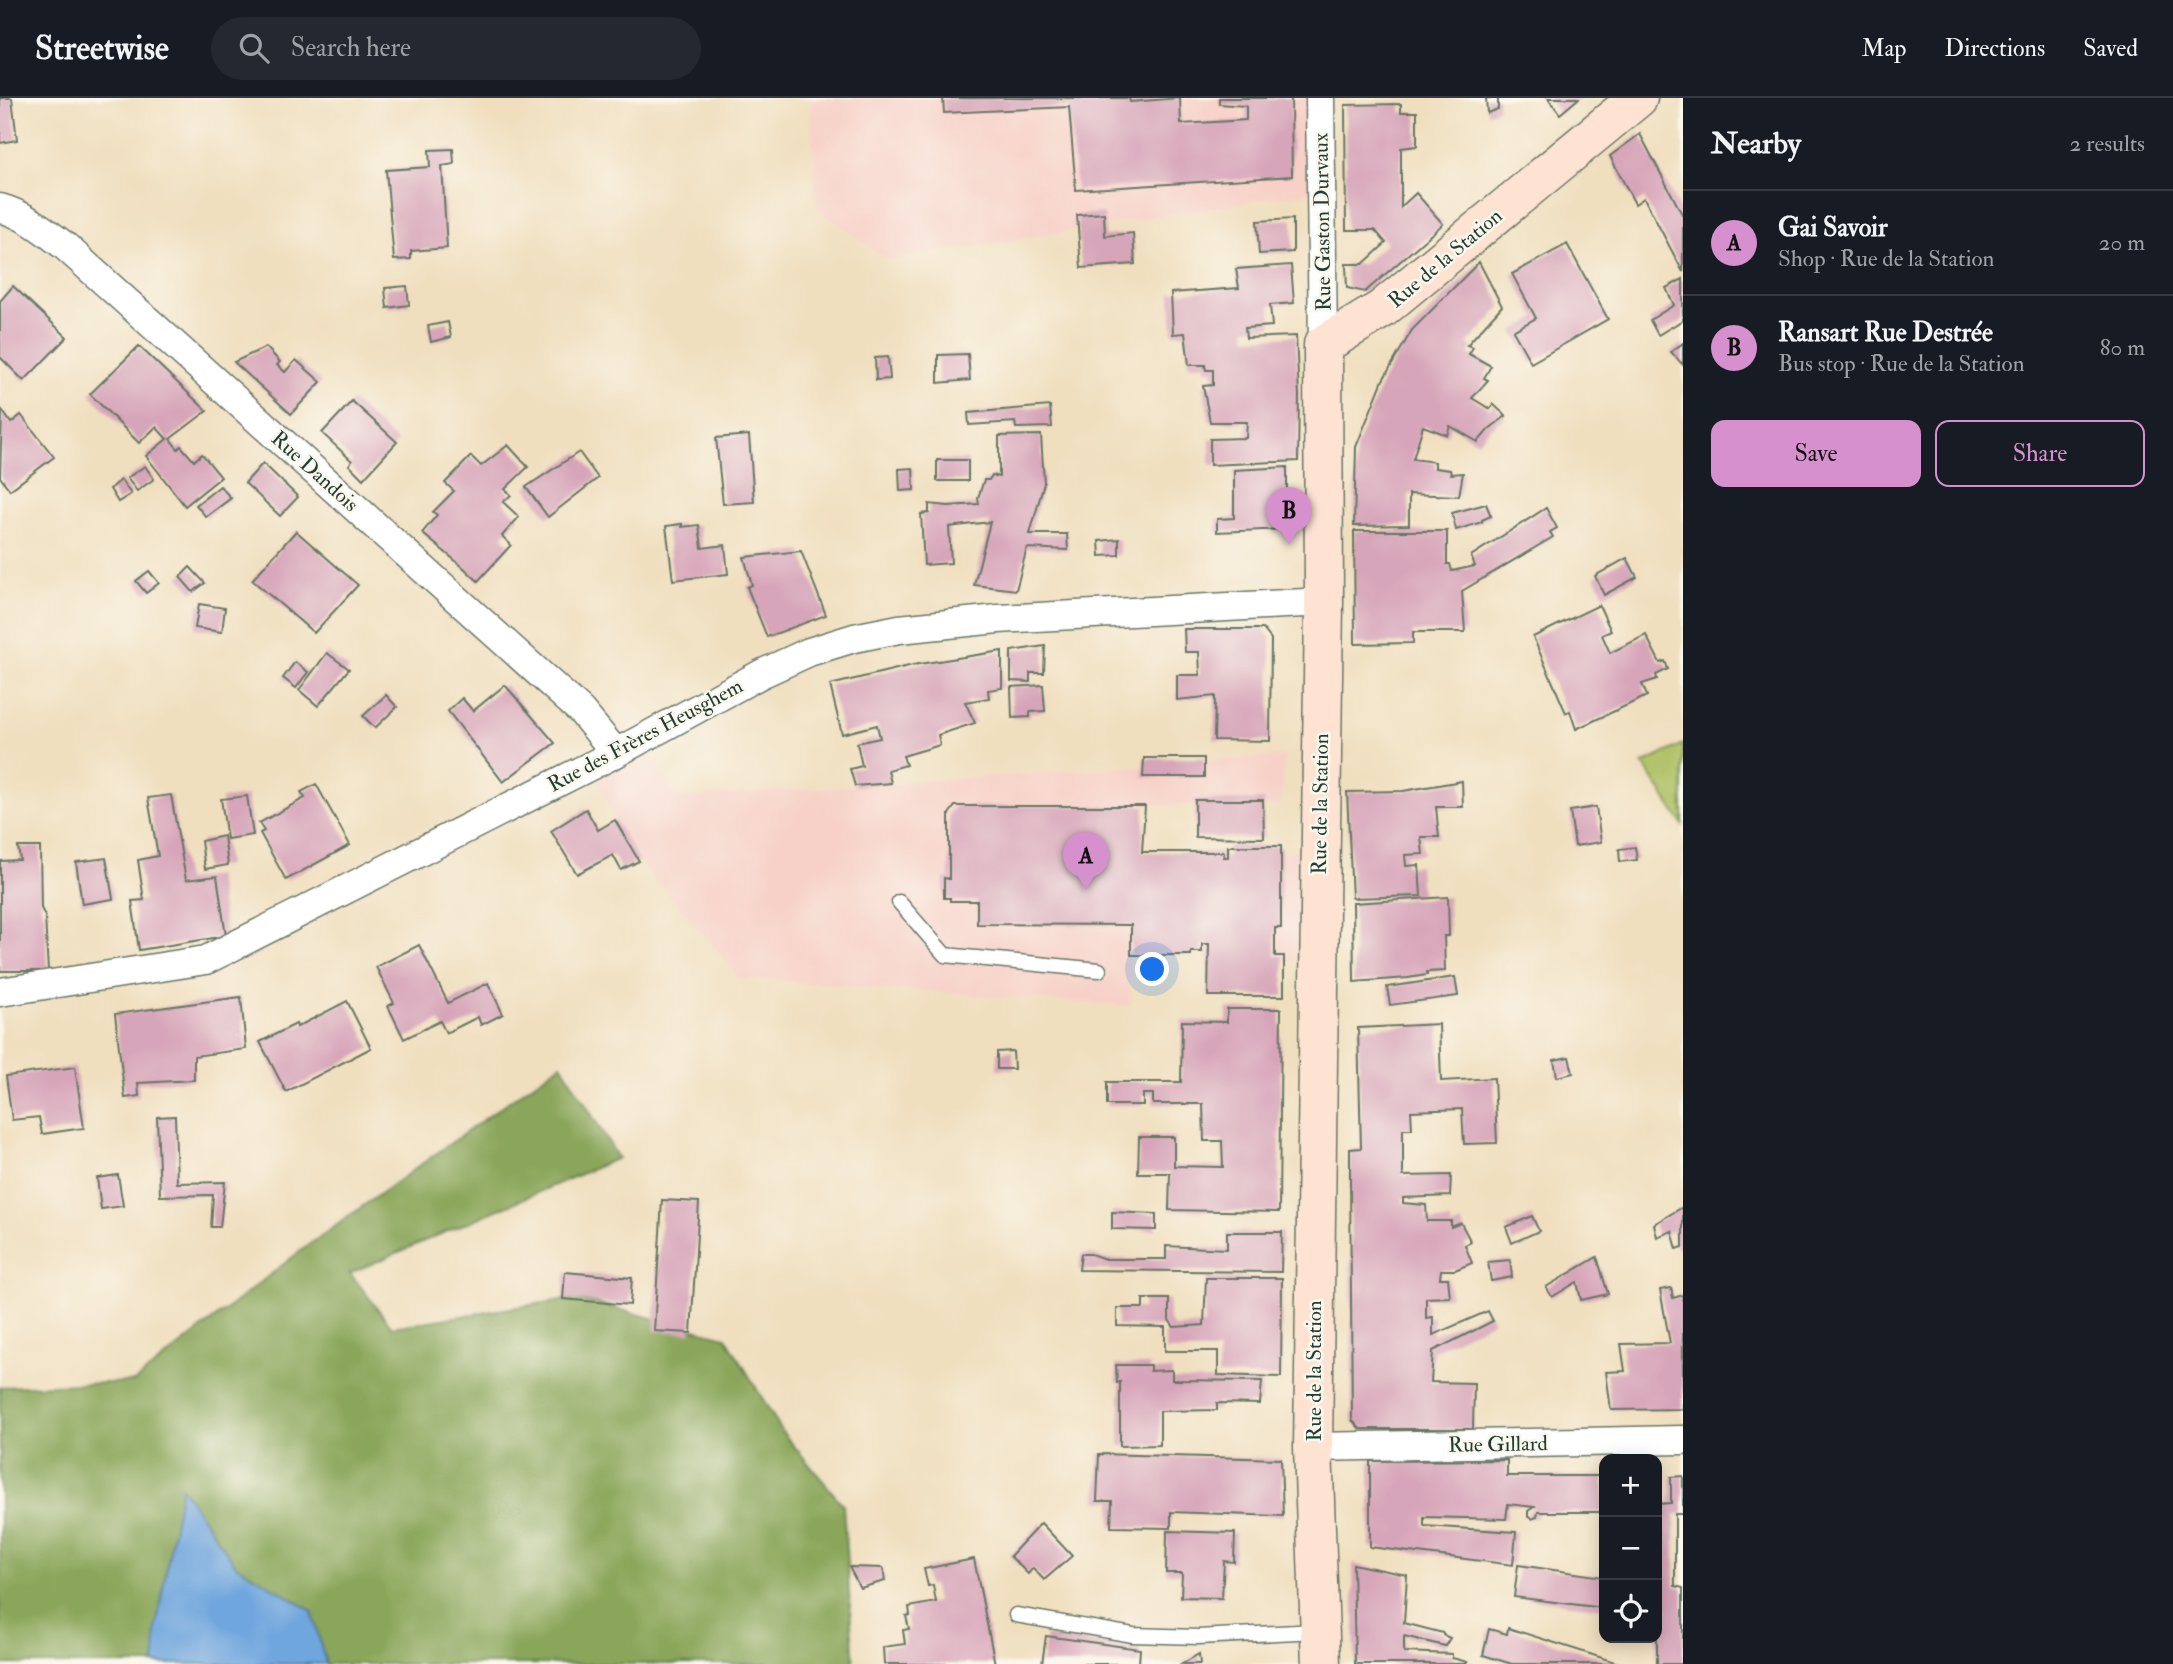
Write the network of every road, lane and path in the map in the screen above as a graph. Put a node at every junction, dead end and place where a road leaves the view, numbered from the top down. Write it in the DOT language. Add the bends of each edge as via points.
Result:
graph roads {
  1 [pos="1320,98"];
  2 [pos="1638,98"];
  3 [pos="0,208"];
  4 [pos="1324,345"];
  5 [pos="1324,602"];
  6 [pos="616,752"];
  7 [pos="899,902"];
  8 [pos="1099,970"];
  9 [pos="0,992"];
  10 [pos="1683,1440"];
  11 [pos="1313,1447"];
  12 [pos="1016,1615"];
  13 [pos="1320,1648"];
  1 -- 4 [label="street, Rue Gaston Durvaux"];
  2 -- 4 [label="street, Rue de la Station" via="1382,309"];
  3 -- 6 [label="street, Rue Dandois" via="37,225 66,247 581,711"];
  4 -- 5 [label="street, Rue de la Station"];
  5 -- 6 [label="street, Rue des Frères Heusghem" via="998,619 854,638 761,674"];
  5 -- 11 [label="street, Rue de la Station"];
  6 -- 9 [label="street, Rue des Frères Heusghem" via="206,960"];
  7 -- 8 [label="lane" via="945,956"];
  10 -- 11 [label="street, Rue Gillard"];
  11 -- 13 [label="street, Rue de la Station"];
  12 -- 13 [label="lane" via="1133,1635"];
}
